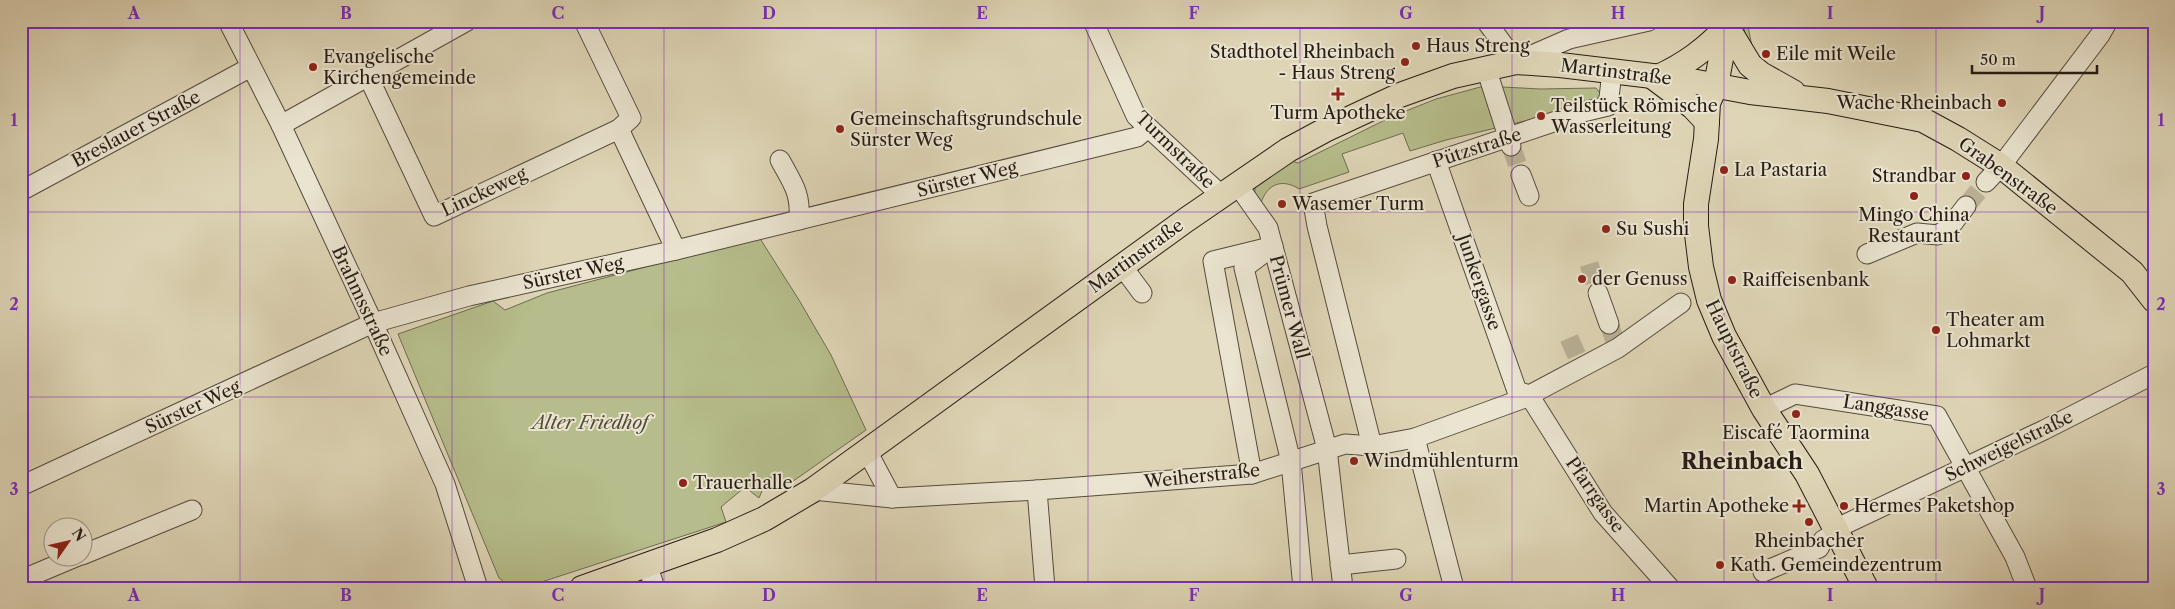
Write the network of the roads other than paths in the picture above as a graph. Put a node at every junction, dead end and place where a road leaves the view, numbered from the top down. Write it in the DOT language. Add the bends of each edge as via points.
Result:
graph roads {
  1 [pos="228,21"];
  2 [pos="467,21"];
  3 [pos="584,21"];
  4 [pos="1093,21"];
  5 [pos="1486,21"];
  6 [pos="2108,21"];
  7 [pos="1644,22"];
  8 [pos="1727,24"];
  9 [pos="1516,62"];
  10 [pos="251,67"];
  11 [pos="1486,68"];
  12 [pos="1612,72"];
  13 [pos="368,76"];
  14 [pos="1655,76"];
  15 [pos="1716,85"];
  16 [pos="1808,99"];
  17 [pos="1707,122"];
  18 [pos="280,126"];
  19 [pos="1148,128"];
  20 [pos="619,129"];
  21 [pos="1510,142"];
  22 [pos="780,160"];
  23 [pos="1436,161"];
  24 [pos="1993,174"];
  25 [pos="1521,175"];
  26 [pos="1229,190"];
  27 [pos="21,191"];
  28 [pos="1529,196"];
  29 [pos="1966,206"];
  30 [pos="799,220"];
  31 [pos="1274,246"];
  32 [pos="676,250"];
  33 [pos="1866,254"];
  34 [pos="1122,266"];
  35 [pos="1142,293"];
  36 [pos="1598,293"];
  37 [pos="2154,300"];
  38 [pos="1681,303"];
  39 [pos="373,323"];
  40 [pos="1614,338"];
  41 [pos="2154,374"];
  42 [pos="1529,395"];
  43 [pos="1764,409"];
  44 [pos="1422,435"];
  45 [pos="1372,446"];
  46 [pos="1327,449"];
  47 [pos="868,451"];
  48 [pos="1291,462"];
  49 [pos="1967,467"];
  50 [pos="1252,474"];
  51 [pos="21,486"];
  52 [pos="813,490"];
  53 [pos="1037,490"];
  54 [pos="892,498"];
  55 [pos="192,510"];
  56 [pos="1832,534"];
  57 [pos="92,551"];
  58 [pos="1396,559"];
  59 [pos="647,564"];
  60 [pos="1340,565"];
  61 [pos="54,566"];
  62 [pos="1762,572"];
  63 [pos="21,580"];
  64 [pos="478,588"];
  65 [pos="582,588"];
  66 [pos="654,588"];
  67 [pos="1045,588"];
  68 [pos="1303,588"];
  69 [pos="1343,588"];
  70 [pos="1454,588"];
  71 [pos="1670,588"];
  72 [pos="1866,588"];
  73 [pos="2027,588"];
  1 -- 10 [label="street, Brahmsstraße"];
  2 -- 13 [label="street"];
  3 -- 20 [label="street" via="631,118"];
  4 -- 19 [label="street, Turmstraße" via="1136,116"];
  5 -- 9 [label="street"];
  6 -- 24 [label="street"];
  7 -- 9 [label="street, Martinstraße" via="1569,39"];
  8 -- 14 [label="main road" via="1713,41 1682,66"];
  8 -- 15 [label="main road, Hauptstraße"];
  8 -- 16 [label="main road" via="1750,65"];
  9 -- 11 [label="main road, Martinstraße"];
  9 -- 12 [label="main road, Martinstraße"];
  10 -- 18 [label="street, Brahmsstraße"];
  10 -- 27 [label="street, Breslauer Straße"];
  11 -- 21 [label="street"];
  11 -- 26 [label="main road, Martinstraße" via="1453,76 1362,112 1288,150"];
  12 -- 14 [label="main road, Martinstraße"];
  12 -- 21 [label="street, Pützstraße" via="1608,106 1583,112"];
  13 -- 18 [label="street"];
  13 -- 20 [label="street, Linckeweg" via="434,216"];
  14 -- 15 [label="main road, Martinstraße"];
  14 -- 17 [label="main road"];
  15 -- 16 [label="main road, Grabenstraße"];
  15 -- 17 [label="main road, Hauptstraße" via="1708,103"];
  16 -- 24 [label="main road, Grabenstraße" via="1923,120 1958,139"];
  17 -- 43 [label="main road, Hauptstraße" via="1696,204 1701,267 1709,300 1724,336"];
  18 -- 39 [label="street, Brahmsstraße"];
  19 -- 26 [label="street, Turmstraße"];
  19 -- 30 [label="street, Sürster Weg" via="1137,137"];
  20 -- 32 [label="street"];
  21 -- 23 [label="street, Pützstraße"];
  22 -- 30 [label="street" via="798,194"];
  23 -- 42 [label="street, Junkergasse" via="1517,391"];
  23 -- 45 [label="street, Pützstraße" via="1313,203 1316,226"];
  24 -- 37 [label="main road, Grabenstraße" via="2132,272"];
  25 -- 28 [label="street"];
  26 -- 31 [label="street, Turmstraße" via="1268,228"];
  26 -- 34 [label="main road, Martinstraße"];
  29 -- 33 [label="street" via="1940,242 1917,233"];
  30 -- 32 [label="street, Sürster Weg"];
  31 -- 46 [label="street, Prümer Wall"];
  31 -- 48 [label="street, Prümer Wall" via="1244,268"];
  31 -- 50 [label="street" via="1213,261"];
  32 -- 39 [label="street, Sürster Weg" via="469,296"];
  34 -- 35 [label="street"];
  34 -- 47 [label="main road, Martinstraße"];
  36 -- 40 [label="street"];
  38 -- 40 [label="street, Weiherstraße"];
  39 -- 51 [label="street, Sürster Weg"];
  39 -- 64 [label="street, Brahmsstraße" via="445,484"];
  40 -- 42 [label="street, Weiherstraße" via="1582,367"];
  41 -- 49 [label="street, Schweigelstraße"];
  42 -- 44 [label="street, Weiherstraße"];
  42 -- 71 [label="street, Pfarrgasse" via="1603,513 1623,529"];
  43 -- 49 [label="street, Langgasse" via="1795,394 1933,409"];
  43 -- 56 [label="main road, Hauptstraße" via="1807,474"];
  44 -- 45 [label="street, Weiherstraße"];
  44 -- 70 [label="street"];
  45 -- 46 [label="street, Weiherstraße" via="1345,444"];
  46 -- 48 [label="street, Weiherstraße"];
  46 -- 60 [label="street, Prümer Wall"];
  47 -- 52 [label="main road, Martinstraße"];
  47 -- 54 [label="street"];
  48 -- 50 [label="street, Weiherstraße"];
  48 -- 68 [label="street"];
  49 -- 56 [label="street, Schweigelstraße"];
  49 -- 73 [label="street, Langgasse" via="2015,557"];
  50 -- 53 [label="street, Weiherstraße"];
  52 -- 54 [label="street, Weiherstraße"];
  52 -- 59 [label="main road, Martinstraße" via="764,519 717,540"];
  53 -- 54 [label="street, Weiherstraße"];
  53 -- 67 [label="street"];
  55 -- 57 [label="street"];
  56 -- 62 [label="street, Schweigelstraße" via="1819,548"];
  56 -- 72 [label="main road, Hauptstraße"];
  58 -- 60 [label="street"];
  59 -- 65 [label="main road, Martinstraße"];
  59 -- 66 [label="street"];
  60 -- 69 [label="street, Prümer Wall"];
  61 -- 63 [label="street"];
}
